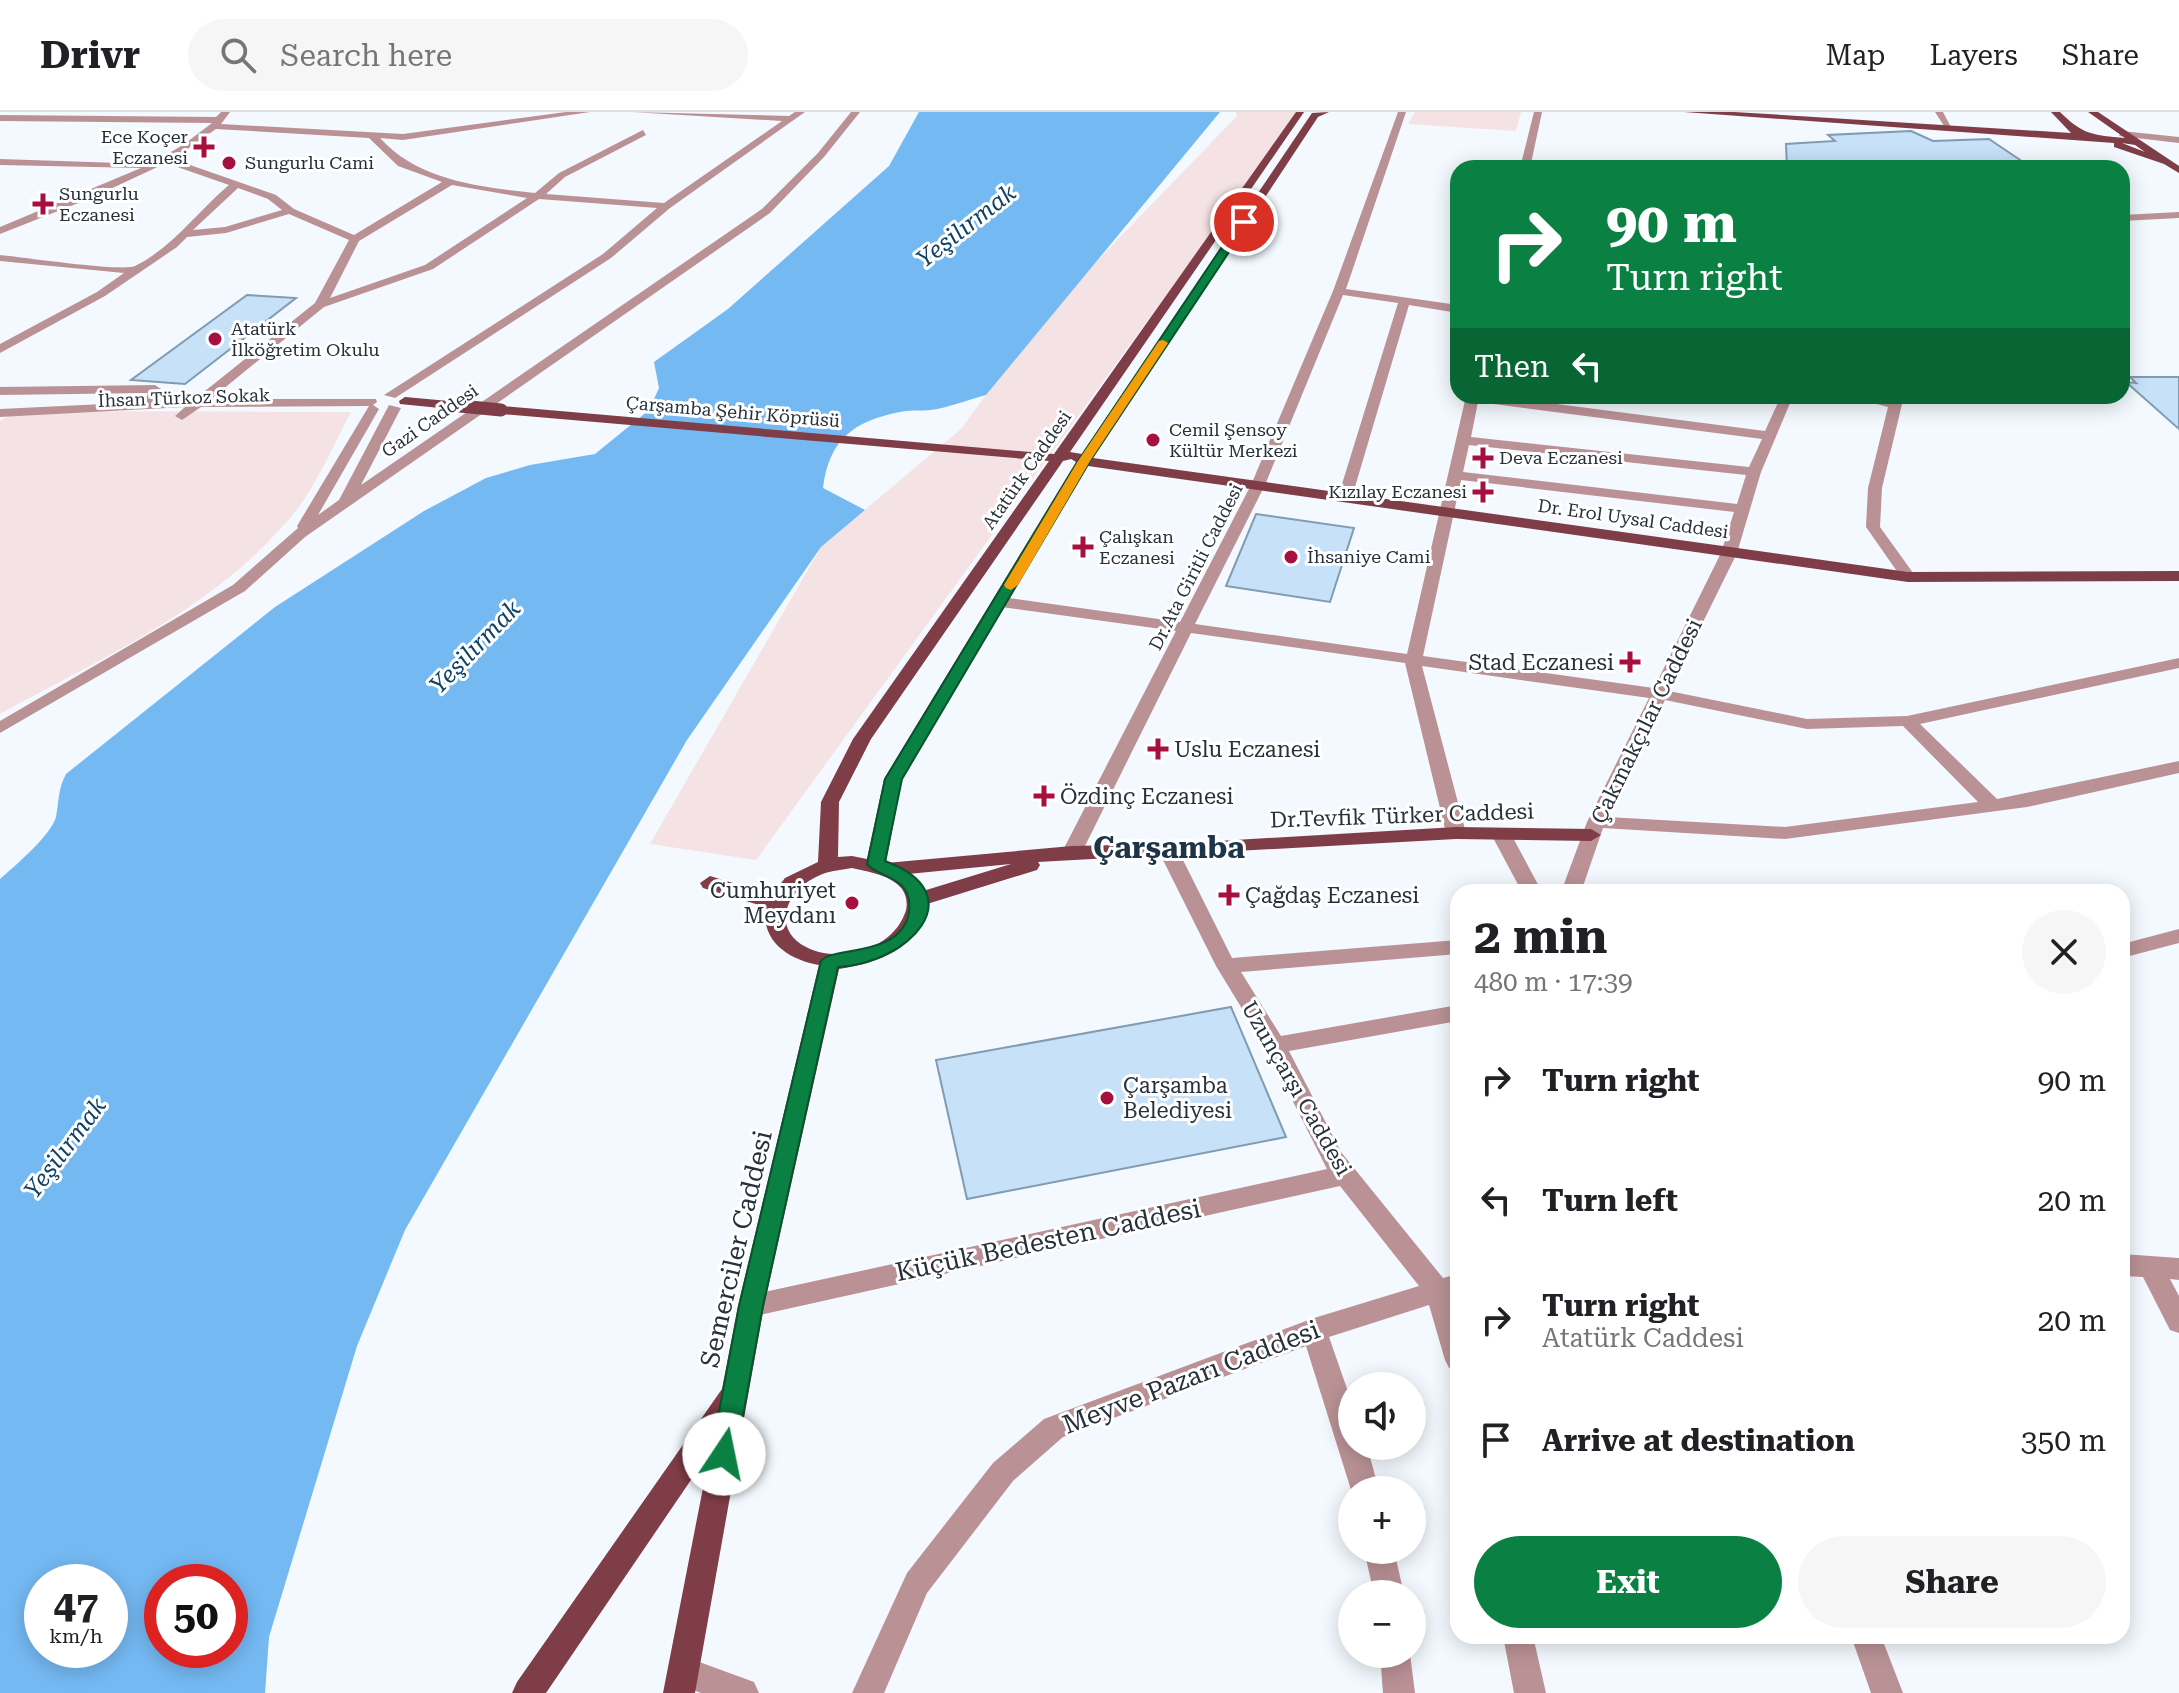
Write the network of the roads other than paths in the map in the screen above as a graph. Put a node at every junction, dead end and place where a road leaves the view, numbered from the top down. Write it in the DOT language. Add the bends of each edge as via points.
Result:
graph roads {
  1 [pos="512,112"];
  2 [pos="584,112"];
  3 [pos="636,112"];
  4 [pos="856,112"];
  5 [pos="1300,112"];
  6 [pos="1325,112"];
  7 [pos="1402,112"];
  8 [pos="1538,112"];
  9 [pos="1688,112"];
  10 [pos="1939,112"];
  11 [pos="2055,112"];
  12 [pos="2092,112"];
  13 [pos="672,113"];
  14 [pos="1711,113"];
  15 [pos="1737,113"];
  16 [pos="796,116"];
  17 [pos="0,118"];
  18 [pos="220,119"];
  19 [pos="507,123"];
  20 [pos="1949,127"];
  21 [pos="2016,131"];
  22 [pos="2075,132"];
  23 [pos="643,133"];
  24 [pos="370,134"];
  25 [pos="2122,134"];
  26 [pos="2179,140"];
  27 [pos="2106,142"];
  28 [pos="2136,142"];
  29 [pos="167,160"];
  30 [pos="1527,160"];
  31 [pos="0,162"];
  32 [pos="2166,162"];
  33 [pos="154,165"];
  34 [pos="2179,170"];
  35 [pos="451,181"];
  36 [pos="237,184"];
  37 [pos="538,195"];
  38 [pos="666,206"];
  39 [pos="290,211"];
  40 [pos="2179,215"];
  41 [pos="2130,218"];
  42 [pos="0,231"];
  43 [pos="183,234"];
  44 [pos="355,239"];
  45 [pos="0,258"];
  46 [pos="135,271"];
  47 [pos="1339,291"];
  48 [pos="1404,301"];
  49 [pos="320,305"];
  50 [pos="1450,308"];
  51 [pos="0,349"];
  52 [pos="0,391"];
  53 [pos="398,400"];
  54 [pos="196,403"];
  55 [pos="1471,404"];
  56 [pos="1532,404"];
  57 [pos="1784,404"];
  58 [pos="1895,404"];
  59 [pos="151,405"];
  60 [pos="371,406"];
  61 [pos="0,413"];
  62 [pos="182,416"];
  63 [pos="0,422"];
  64 [pos="1770,436"];
  65 [pos="1464,440"];
  66 [pos="1057,458"];
  67 [pos="1084,461"];
  68 [pos="1754,472"];
  69 [pos="1456,475"];
  70 [pos="1258,485"];
  71 [pos="1345,497"];
  72 [pos="344,503"];
  73 [pos="1742,509"];
  74 [pos="1448,513"];
  75 [pos="300,534"];
  76 [pos="1729,553"];
  77 [pos="2179,576"];
  78 [pos="1908,577"];
  79 [pos="1001,602"];
  80 [pos="1184,630"];
  81 [pos="1413,662"];
  82 [pos="2179,663"];
  83 [pos="1659,694"];
  84 [pos="1907,721"];
  85 [pos="0,728"];
  86 [pos="2179,767"];
  87 [pos="1993,806"];
  88 [pos="1593,828"];
  89 [pos="1456,833"];
  90 [pos="1501,834"];
  91 [pos="1168,850"];
  92 [pos="1072,852"];
  93 [pos="828,865"];
  94 [pos="883,867"];
  95 [pos="710,883"];
  96 [pos="1528,884"];
  97 [pos="1574,884"];
  98 [pos="918,900"];
  99 [pos="776,903"];
  100 [pos="2175,942"];
  101 [pos="1450,948"];
  102 [pos="2130,950"];
  103 [pos="830,961"];
  104 [pos="1226,966"];
  105 [pos="1450,1014"];
  106 [pos="1275,1045"];
  107 [pos="1345,1175"];
  108 [pos="2130,1266"];
  109 [pos="2151,1267"];
  110 [pos="2179,1269"];
  111 [pos="1448,1288"];
  112 [pos="751,1306"];
  113 [pos="2179,1322"];
  114 [pos="1314,1330"];
  115 [pos="735,1391"];
  116 [pos="1338,1403"];
  117 [pos="1520,1644"];
  118 [pos="1869,1644"];
  119 [pos="1396,1668"];
  120 [pos="681,1682"];
  121 [pos="528,1693"];
  122 [pos="743,1693"];
  123 [pos="868,1693"];
  124 [pos="1399,1693"];
  125 [pos="1530,1693"];
  126 [pos="1887,1693"];
  1 -- 19 [label="street"];
  2 -- 19 [label="street"];
  3 -- 13 [label="street"];
  4 -- 72 [label="street, Gazi Caddesi" via="766,211"];
  5 -- 66 [label="main road, Atatürk Caddesi"];
  6 -- 67 [label="main road, Atatürk Caddesi" via="1315,115"];
  7 -- 47 [label="street, Dr.Ata Giritli Caddesi"];
  8 -- 30 [label="street"];
  9 -- 14 [label="main road"];
  10 -- 20 [label="street"];
  11 -- 22 [label="main road"];
  12 -- 25 [label="main road"];
  13 -- 16 [label="street"];
  14 -- 15 [label="main road"];
  15 -- 20 [label="main road"];
  16 -- 38 [label="street"];
  17 -- 18 [label="street"];
  18 -- 24 [label="street"];
  18 -- 29 [label="street"];
  19 -- 24 [label="street" via="403,137"];
  20 -- 21 [label="main road"];
  21 -- 22 [label="main road"];
  21 -- 27 [label="main road"];
  22 -- 25 [label="main road"];
  22 -- 27 [label="main road"];
  23 -- 37 [label="street" via="562,175"];
  24 -- 35 [label="street" via="400,163"];
  25 -- 26 [label="street"];
  25 -- 28 [label="main road"];
  26 -- 28 [label="street"];
  27 -- 28 [label="main road"];
  27 -- 32 [label="main road"];
  28 -- 32 [label="main road"];
  29 -- 33 [label="street"];
  29 -- 36 [label="street"];
  31 -- 33 [label="street"];
  32 -- 34 [label="main road"];
  33 -- 42 [label="street"];
  35 -- 37 [label="street"];
  35 -- 44 [label="street"];
  36 -- 39 [label="street" via="272,197"];
  36 -- 43 [label="street"];
  37 -- 38 [label="street"];
  37 -- 49 [label="street" via="429,267"];
  38 -- 53 [label="street" via="607,256"];
  39 -- 43 [label="street" via="226,230"];
  39 -- 44 [label="street"];
  40 -- 41 [label="street"];
  43 -- 46 [label="street"];
  44 -- 49 [label="street"];
  45 -- 46 [label="street"];
  46 -- 51 [label="street"];
  47 -- 48 [label="street"];
  47 -- 70 [label="street, Dr.Ata Giritli Caddesi"];
  48 -- 50 [label="street"];
  48 -- 71 [label="street"];
  49 -- 54 [label="street"];
  52 -- 59 [label="street" via="155,389"];
  53 -- 60 [label="street"];
  53 -- 66 [label="main road, Çarşamba Şehir Köprüsü, bridge"];
  53 -- 72 [label="street"];
  54 -- 59 [label="street"];
  54 -- 60 [label="street"];
  54 -- 62 [label="street"];
  55 -- 65 [label="street"];
  56 -- 64 [label="street"];
  57 -- 64 [label="street, Çakmakçılar Caddesi"];
  58 -- 78 [label="street" via="1875,488 1873,527"];
  59 -- 61 [label="street"];
  60 -- 62 [label="street, İhsan Türkoz Sokak"];
  60 -- 75 [label="street"];
  62 -- 63 [label="street, İhsan Türkoz Sokak"];
  64 -- 68 [label="street, Çakmakçılar Caddesi"];
  65 -- 68 [label="street"];
  65 -- 69 [label="street"];
  66 -- 67 [label="main road, Çarşamba Şehir Köprüsü" via="1067,466"];
  66 -- 93 [label="main road, Atatürk Caddesi" via="862,739 830,802"];
  67 -- 70 [label="main road, Dr. Erol Uysal Caddesi"];
  67 -- 79 [label="main road, Atatürk Caddesi"];
  68 -- 73 [label="street, Çakmakçılar Caddesi"];
  69 -- 73 [label="street"];
  69 -- 74 [label="street"];
  70 -- 71 [label="main road, Dr. Erol Uysal Caddesi"];
  70 -- 80 [label="street, Dr.Ata Giritli Caddesi"];
  71 -- 74 [label="main road, Dr. Erol Uysal Caddesi"];
  72 -- 75 [label="street, Gazi Caddesi"];
  73 -- 76 [label="street, Çakmakçılar Caddesi"];
  74 -- 76 [label="main road, Dr. Erol Uysal Caddesi"];
  74 -- 81 [label="street"];
  75 -- 85 [label="street, Gazi Caddesi" via="239,588"];
  76 -- 78 [label="main road, Dr. Erol Uysal Caddesi"];
  76 -- 83 [label="street, Çakmakçılar Caddesi"];
  77 -- 78 [label="main road, Dr. Erol Uysal Caddesi"];
  79 -- 80 [label="street"];
  79 -- 94 [label="main road, Atatürk Caddesi" via="893,779"];
  80 -- 81 [label="street"];
  80 -- 92 [label="street, Dr.Ata Giritli Caddesi"];
  81 -- 83 [label="street"];
  81 -- 89 [label="street"];
  82 -- 84 [label="street"];
  83 -- 84 [label="street" via="1807,724"];
  83 -- 88 [label="street, Çakmakçılar Caddesi"];
  84 -- 87 [label="street"];
  86 -- 87 [label="street"];
  87 -- 88 [label="street" via="1785,833"];
  88 -- 90 [label="main road, Dr.Tevfik Türker Caddesi"];
  88 -- 97 [label="street, Çakmakçılar Caddesi"];
  89 -- 90 [label="main road, Dr.Tevfik Türker Caddesi"];
  89 -- 91 [label="main road, Dr.Tevfik Türker Caddesi"];
  90 -- 96 [label="street"];
  91 -- 92 [label="main road, Dr.Tevfik Türker Caddesi"];
  91 -- 104 [label="street, Uzunçarşı Caddesi"];
  92 -- 94 [label="main road, Dr.Tevfik Türker Caddesi"];
  92 -- 98 [label="main road, Dr.Tevfik Türker Caddesi"];
  93 -- 94 [label="main road"];
  93 -- 99 [label="main road" via="788,887"];
  94 -- 98 [label="main road" via="911,884"];
  95 -- 99 [label="main road"];
  98 -- 103 [label="main road" via="918,915 896,943 854,960"];
  99 -- 103 [label="main road" via="779,935 791,947"];
  100 -- 102 [label="street"];
  101 -- 104 [label="street"];
  103 -- 112 [label="main road, Semerciler Caddesi"];
  104 -- 106 [label="street, Uzunçarşı Caddesi"];
  105 -- 106 [label="street"];
  106 -- 107 [label="street, Uzunçarşı Caddesi"];
  107 -- 111 [label="street, Uzunçarşı Caddesi"];
  107 -- 112 [label="street, Küçük Bedesten Caddesi"];
  108 -- 109 [label="street"];
  109 -- 110 [label="street"];
  109 -- 113 [label="street"];
  111 -- 114 [label="street, Meyve Pazarı Caddesi"];
  112 -- 115 [label="main road, Semerciler Caddesi"];
  114 -- 116 [label="street"];
  114 -- 123 [label="street, Meyve Pazarı Caddesi" via="1054,1428 1003,1472 917,1583"];
  115 -- 120 [label="main road, Semerciler Caddesi"];
  115 -- 121 [label="main road"];
  117 -- 125 [label="street"];
  118 -- 126 [label="street"];
  119 -- 124 [label="street"];
  120 -- 122 [label="street"];
}
